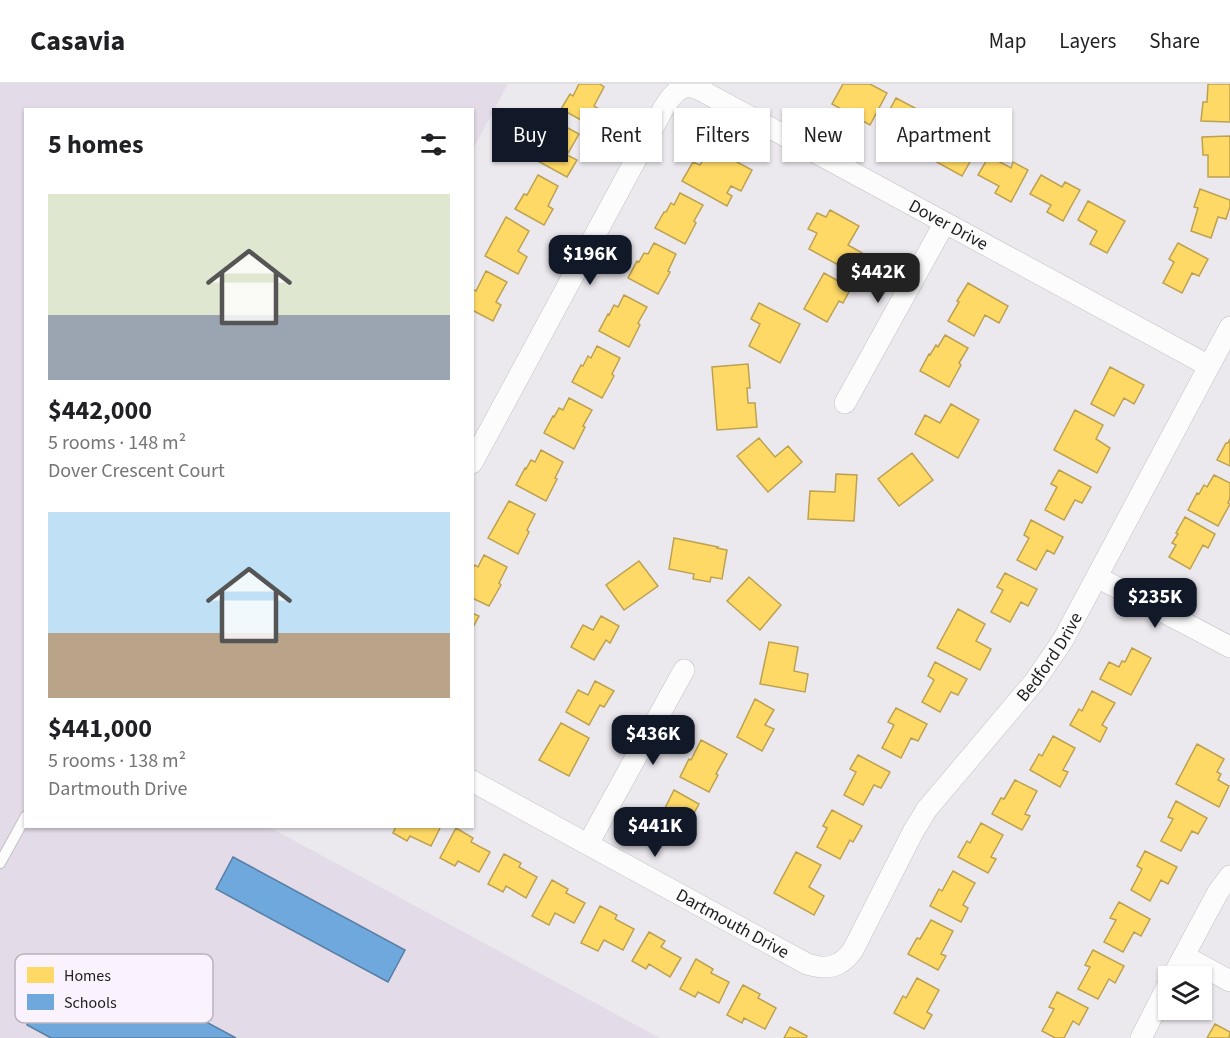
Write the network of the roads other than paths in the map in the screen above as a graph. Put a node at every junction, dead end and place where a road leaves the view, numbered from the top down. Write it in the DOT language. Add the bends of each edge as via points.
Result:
graph roads {
  1 [pos="944,224"];
  2 [pos="1230,327"];
  3 [pos="1209,366"];
  4 [pos="845,403"];
  5 [pos="474,459"];
  6 [pos="1097,577"];
  7 [pos="1230,647"];
  8 [pos="684,670"];
  9 [pos="474,782"];
  10 [pos="24,820"];
  11 [pos="588,844"];
  12 [pos="0,863"];
  13 [pos="1230,876"];
  14 [pos="1184,956"];
  15 [pos="837,964"];
  16 [pos="1178,966"];
  17 [pos="1230,981"];
  18 [pos="1158,1005"];
  19 [pos="1141,1038"];
  1 -- 3 [label="street, Dover Drive"];
  1 -- 4 [label="street"];
  1 -- 5 [label="street, Dover Drive" via="706,93 685,87 672,96 662,111"];
  2 -- 3 [label="street, Bedford Drive"];
  3 -- 6 [label="street, Bedford Drive"];
  6 -- 7 [label="street"];
  6 -- 15 [label="street, Bedford Drive" via="1050,661 927,809 853,950"];
  8 -- 11 [label="street"];
  9 -- 11 [label="street, Dartmouth Drive"];
  10 -- 12 [label="lane"];
  11 -- 15 [label="street, Dartmouth Drive" via="807,964 829,968"];
  13 -- 14 [label="street"];
  14 -- 16 [label="street"];
  14 -- 17 [label="street"];
  18 -- 19 [label="street"];
}
